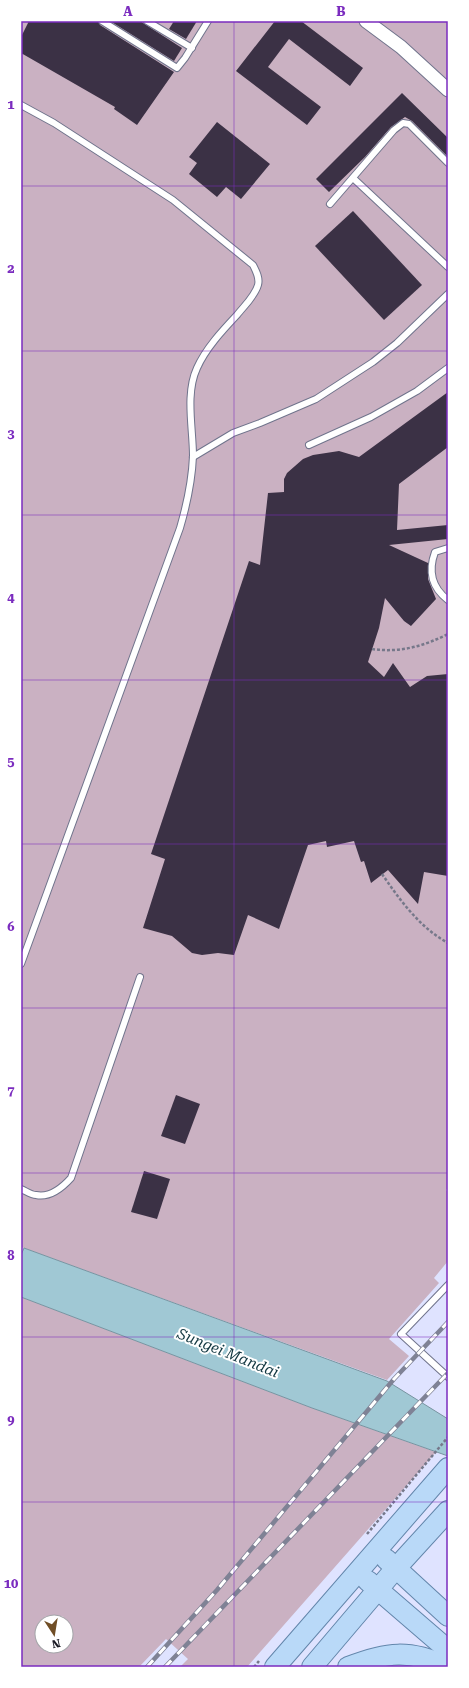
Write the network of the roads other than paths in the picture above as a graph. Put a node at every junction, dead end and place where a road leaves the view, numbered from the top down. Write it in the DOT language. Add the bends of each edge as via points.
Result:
graph roads {
  1 [pos="102,21"];
  2 [pos="147,21"];
  3 [pos="208,21"];
  4 [pos="366,21"];
  5 [pos="192,48"];
  6 [pos="448,90"];
  7 [pos="21,105"];
  8 [pos="448,163"];
  9 [pos="353,178"];
  10 [pos="330,204"];
  11 [pos="448,267"];
  12 [pos="448,294"];
  13 [pos="448,368"];
  14 [pos="309,445"];
  15 [pos="193,457"];
  16 [pos="448,548"];
  17 [pos="448,600"];
  18 [pos="21,964"];
  19 [pos="140,977"];
  20 [pos="21,1189"];
  21 [pos="448,1285"];
  22 [pos="448,1377"];
  23 [pos="448,1468"];
  24 [pos="448,1511"];
  25 [pos="377,1551"];
  26 [pos="396,1568"];
  27 [pos="358,1572"];
  28 [pos="378,1589"];
  29 [pos="448,1616"];
  30 [pos="448,1650"];
  31 [pos="448,1666"];
  32 [pos="276,1667"];
  33 [pos="312,1667"];
  34 [pos="348,1667"];
  1 -- 5 [label="lane" via="177,68"];
  2 -- 5 [label="lane"];
  3 -- 5 [label="lane"];
  4 -- 6 [label="street" via="401,47"];
  7 -- 15 [label="lane" via="54,123 174,200 243,256 257,275 258,284 255,292 209,346 196,369 191,404"];
  8 -- 9 [label="lane" via="409,124 403,123"];
  9 -- 10 [label="lane"];
  9 -- 11 [label="lane"];
  12 -- 15 [label="lane" via="397,343 316,399 233,433"];
  13 -- 14 [label="lane" via="417,391 371,417"];
  15 -- 18 [label="lane" via="187,504 180,528"];
  16 -- 17 [label="lane" via="436,552 431,563 432,579"];
  19 -- 20 [label="lane" via="71,1178 60,1189 47,1195 37,1196"];
  21 -- 22 [label="lane" via="401,1334"];
  23 -- 25 [label="main road"];
  24 -- 26 [label="main road"];
  25 -- 26 [label="main road"];
  25 -- 27 [label="main road"];
  26 -- 28 [label="main road"];
  26 -- 29 [label="main road"];
  27 -- 28 [label="main road"];
  27 -- 32 [label="main road"];
  28 -- 30 [label="main road"];
  28 -- 33 [label="main road"];
  31 -- 34 [label="main road" via="406,1654 391,1654"];
}
